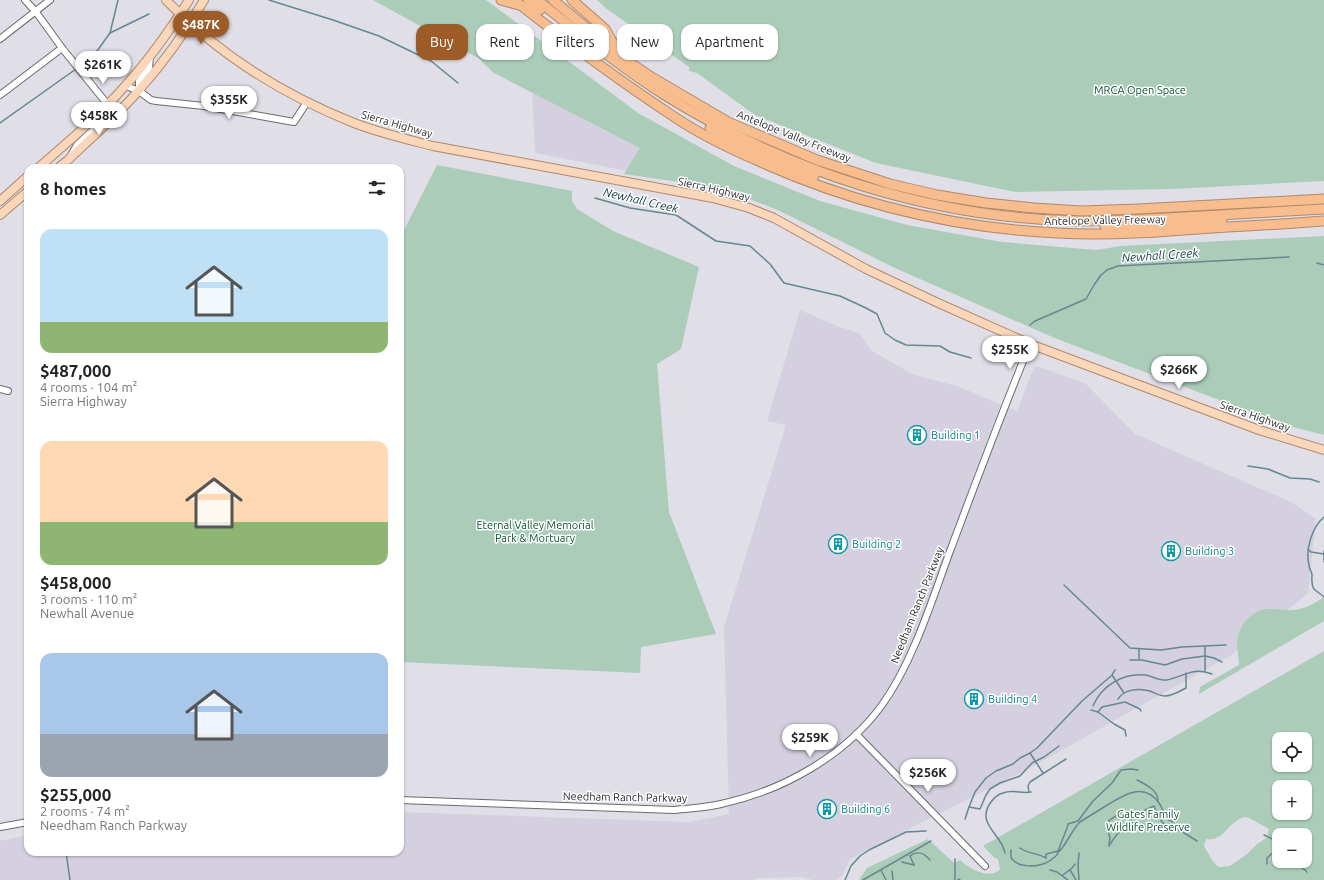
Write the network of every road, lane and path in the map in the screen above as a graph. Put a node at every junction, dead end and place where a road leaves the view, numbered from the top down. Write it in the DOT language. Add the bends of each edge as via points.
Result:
graph roads {
  1 [pos="26,0"];
  2 [pos="50,0"];
  3 [pos="166,0"];
  4 [pos="189,0"];
  5 [pos="204,0"];
  6 [pos="501,0"];
  7 [pos="514,0"];
  8 [pos="537,0"];
  9 [pos="554,0"];
  10 [pos="572,0"];
  11 [pos="525,3"];
  12 [pos="36,12"];
  13 [pos="180,14"];
  14 [pos="190,23"];
  15 [pos="0,40"];
  16 [pos="62,48"];
  17 [pos="617,51"];
  18 [pos="617,53"];
  19 [pos="150,56"];
  20 [pos="626,60"];
  21 [pos="126,86"];
  22 [pos="139,91"];
  23 [pos="0,94"];
  24 [pos="307,102"];
  25 [pos="108,105"];
  26 [pos="68,160"];
  27 [pos="42,164"];
  28 [pos="63,164"];
  29 [pos="24,180"];
  30 [pos="24,195"];
  31 [pos="1324,199"];
  32 [pos="0,201"];
  33 [pos="1324,209"];
  34 [pos="0,214"];
  35 [pos="1324,221"];
  36 [pos="1030,344"];
  37 [pos="0,389"];
  38 [pos="8,391"];
  39 [pos="1324,450"];
  40 [pos="856,734"];
  41 [pos="404,800"];
  42 [pos="24,823"];
  43 [pos="0,827"];
  44 [pos="986,866"];
  1 -- 12 [label="street"];
  2 -- 12 [label="street"];
  3 -- 13 [label="main road, Sierra Highway"];
  4 -- 13 [label="main road"];
  5 -- 14 [label="main road"];
  6 -- 11 [label="highway"];
  7 -- 11 [label="highway, Antelope Valley Freeway"];
  8 -- 33 [label="highway" via="632,73 710,122 782,156 863,187 927,204 984,214 1078,220 1124,220"];
  9 -- 18 [label="highway, Antelope Valley Freeway"];
  10 -- 17 [label="highway" via="605,29"];
  11 -- 35 [label="highway, Antelope Valley Freeway" via="598,64 695,129 780,171 883,207 958,223 1059,234 1139,233"];
  12 -- 15 [label="street"];
  12 -- 16 [label="street"];
  13 -- 14 [label="main road, Sierra Highway"];
  13 -- 19 [label="main road"];
  14 -- 22 [label="main road"];
  14 -- 24 [label="main road, Sierra Highway" via="226,53"];
  16 -- 23 [label="street"];
  16 -- 25 [label="street"];
  19 -- 21 [label="main road"];
  19 -- 22 [label="street" via="149,68 139,81"];
  20 -- 31 [label="highway, Antelope Valley Freeway" via="728,122 766,139 850,172 937,195 1010,206 1082,211"];
  21 -- 22 [label="street"];
  21 -- 25 [label="main road"];
  22 -- 24 [label="street" via="156,101 204,106 294,122"];
  22 -- 26 [label="main road"];
  24 -- 36 [label="main road, Sierra Highway" via="374,130 433,146 713,198 749,208 786,224 916,293"];
  25 -- 26 [label="street" via="106,117 77,144"];
  25 -- 27 [label="main road"];
  26 -- 28 [label="main road"];
  29 -- 32 [label="main road"];
  30 -- 34 [label="main road"];
  36 -- 39 [label="main road, Sierra Highway" via="1259,430"];
  36 -- 40 [label="street, Needham Ranch Parkway" via="911,653 883,704"];
  37 -- 38 [label="street"];
  40 -- 41 [label="street, Needham Ranch Parkway" via="829,756 790,780 763,792 720,805 674,810"];
  40 -- 44 [label="street"];
  42 -- 43 [label="street"];
}
